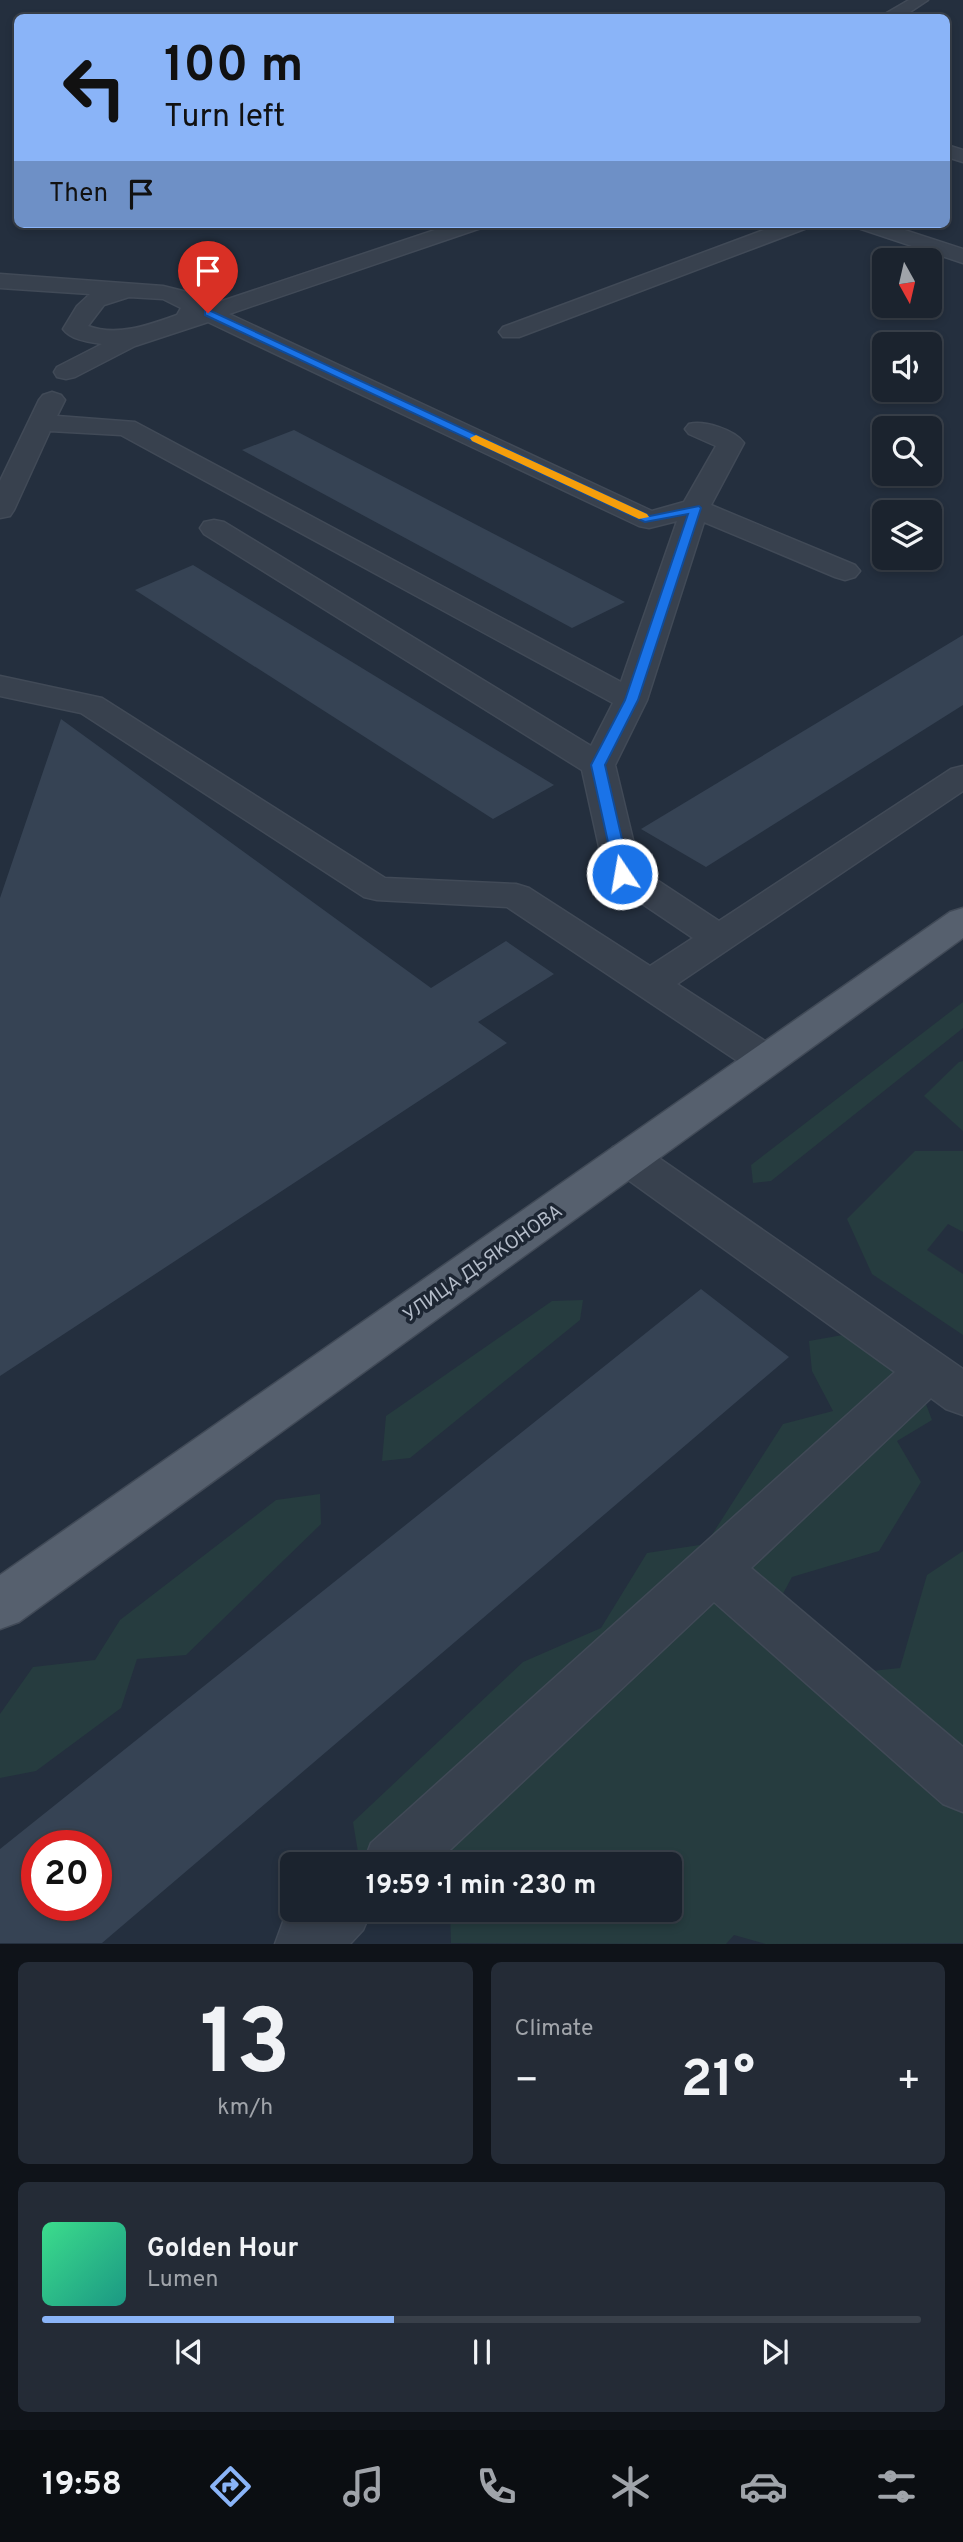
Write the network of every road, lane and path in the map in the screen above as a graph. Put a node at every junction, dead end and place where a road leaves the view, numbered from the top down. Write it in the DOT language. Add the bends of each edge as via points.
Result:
graph roads {
  1 [pos="920,0"];
  2 [pos="896,14"];
  3 [pos="462,228"];
  4 [pos="789,228"];
  5 [pos="877,228"];
  6 [pos="963,256"];
  7 [pos="0,281"];
  8 [pos="160,292"];
  9 [pos="89,296"];
  10 [pos="252,297"];
  11 [pos="197,317"];
  12 [pos="75,328"];
  13 [pos="511,332"];
  14 [pos="145,335"];
  15 [pos="66,372"];
  16 [pos="41,423"];
  17 [pos="698,429"];
  18 [pos="695,508"];
  19 [pos="0,510"];
  20 [pos="214,528"];
  21 [pos="845,570"];
  22 [pos="0,686"];
  23 [pos="631,700"];
  24 [pos="598,765"];
  25 [pos="963,776"];
  26 [pos="963,920"];
  27 [pos="719,938"];
  28 [pos="650,985"];
  29 [pos="765,1060"];
  30 [pos="628,1158"];
  31 [pos="946,1383"];
  32 [pos="714,1569"];
  33 [pos="0,1605"];
  34 [pos="963,1784"];
  35 [pos="405,1852"];
  1 -- 2 [label="street"];
  3 -- 10 [label="street"];
  4 -- 13 [label="street"];
  5 -- 6 [label="street"];
  7 -- 9 [label="street"];
  8 -- 9 [label="street" via="129,290"];
  8 -- 10 [label="street"];
  8 -- 11 [label="street" via="186,299"];
  9 -- 12 [label="street"];
  10 -- 11 [label="street"];
  11 -- 14 [label="street"];
  11 -- 18 [label="street" via="649,520"];
  12 -- 14 [label="street" via="87,335"];
  12 -- 15 [label="street"];
  14 -- 15 [label="street"];
  15 -- 16 [label="street"];
  16 -- 19 [label="street"];
  16 -- 23 [label="street" via="126,427"];
  17 -- 18 [label="street" via="731,443"];
  18 -- 21 [label="street"];
  18 -- 23 [label="street"];
  20 -- 24 [label="street"];
  22 -- 28 [label="street" via="92,705 377,889 516,897"];
  23 -- 24 [label="street"];
  24 -- 27 [label="street" via="622,874"];
  25 -- 27 [label="street"];
  26 -- 29 [label="main road, УЛИЦА ДЬЯКОНОВА"];
  27 -- 28 [label="street"];
  28 -- 29 [label="street"];
  29 -- 30 [label="main road, УЛИЦА ДЬЯКОНОВА"];
  30 -- 31 [label="street"];
  30 -- 33 [label="main road, УЛИЦА ДЬЯКОНОВА"];
  31 -- 32 [label="street"];
  32 -- 34 [label="street"];
  32 -- 35 [label="street"];
}
